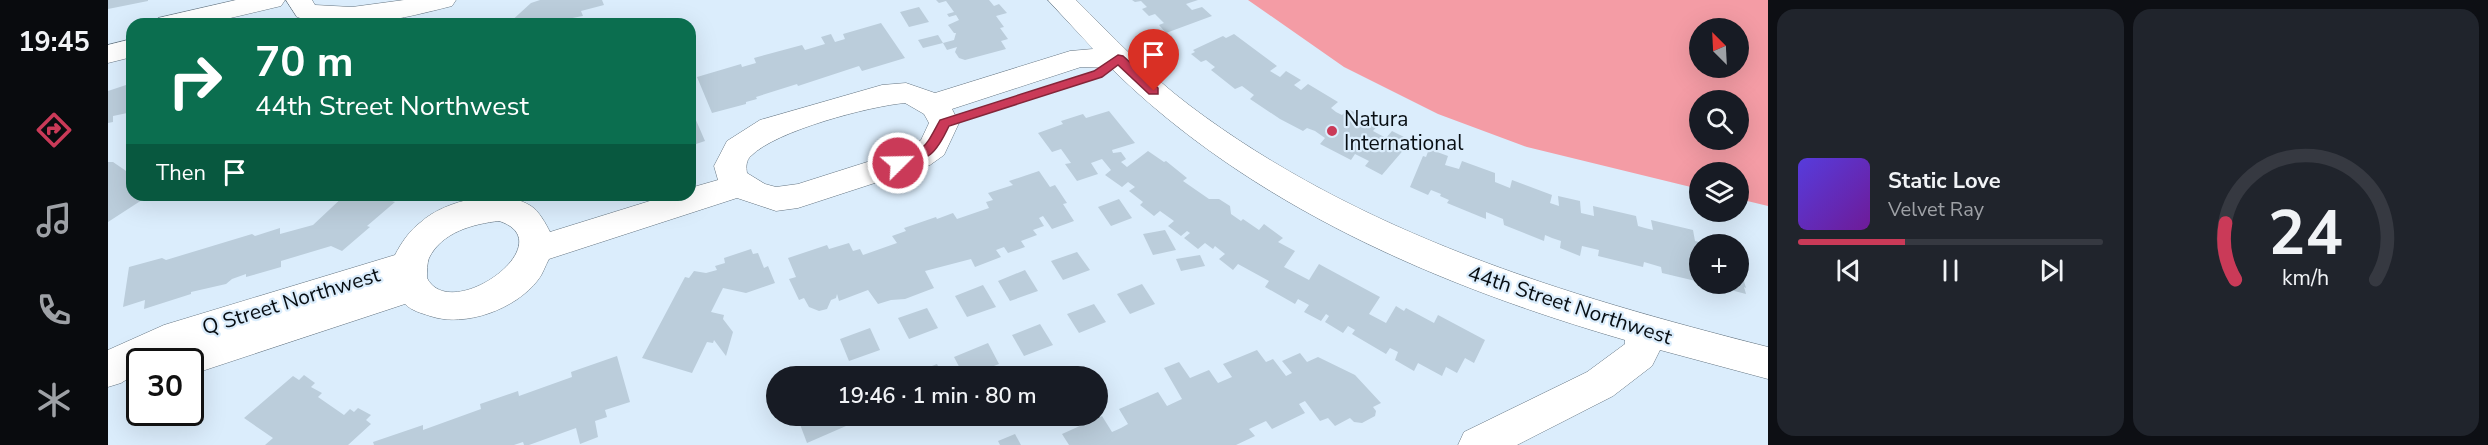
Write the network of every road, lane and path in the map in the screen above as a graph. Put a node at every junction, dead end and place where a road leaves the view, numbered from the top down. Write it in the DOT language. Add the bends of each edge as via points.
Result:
graph roads {
  1 [pos="272,0"];
  2 [pos="1061,0"];
  3 [pos="301,4"];
  4 [pos="436,9"];
  5 [pos="194,18"];
  6 [pos="255,18"];
  7 [pos="126,34"];
  8 [pos="108,38"];
  9 [pos="126,50"];
  10 [pos="108,54"];
  11 [pos="1118,59"];
  12 [pos="938,113"];
  13 [pos="735,175"];
  14 [pos="696,178"];
  15 [pos="696,187"];
  16 [pos="621,201"];
  17 [pos="652,201"];
  18 [pos="463,204"];
  19 [pos="533,238"];
  20 [pos="412,276"];
  21 [pos="1644,330"];
  22 [pos="204,354"];
  23 [pos="1768,363"];
  24 [pos="108,371"];
  25 [pos="126,381"];
  26 [pos="108,387"];
  27 [pos="1478,445"];
  1 -- 5 [label="street"];
  2 -- 11 [label="street, 44th Street Northwest"];
  3 -- 4 [label="street" via="319,15 339,16"];
  3 -- 6 [label="street"];
  7 -- 8 [label="street"];
  9 -- 10 [label="street"];
  11 -- 12 [label="street" via="1098,74"];
  11 -- 21 [label="street, 44th Street Northwest" via="1162,99 1218,141 1355,222 1494,284"];
  12 -- 13 [label="street" via="926,99 906,93 882,95 771,128 738,148"];
  12 -- 13 [label="street" via="933,147 919,157 798,196 776,199 755,193"];
  13 -- 14 [label="street"];
  13 -- 15 [label="street"];
  16 -- 19 [label="street"];
  17 -- 19 [label="street"];
  18 -- 19 [label="street" via="500,208 520,215"];
  18 -- 20 [label="street" via="412,255"];
  19 -- 20 [label="street, Q Street Northwest" via="531,265 510,287 480,303 448,307 422,299"];
  20 -- 22 [label="street, Q Street Northwest"];
  20 -- 24 [label="street, Q Street Northwest" via="164,341"];
  21 -- 23 [label="street, 44th Street Northwest"];
  21 -- 27 [label="street" via="1639,355 1600,384"];
  25 -- 26 [label="street"];
}
